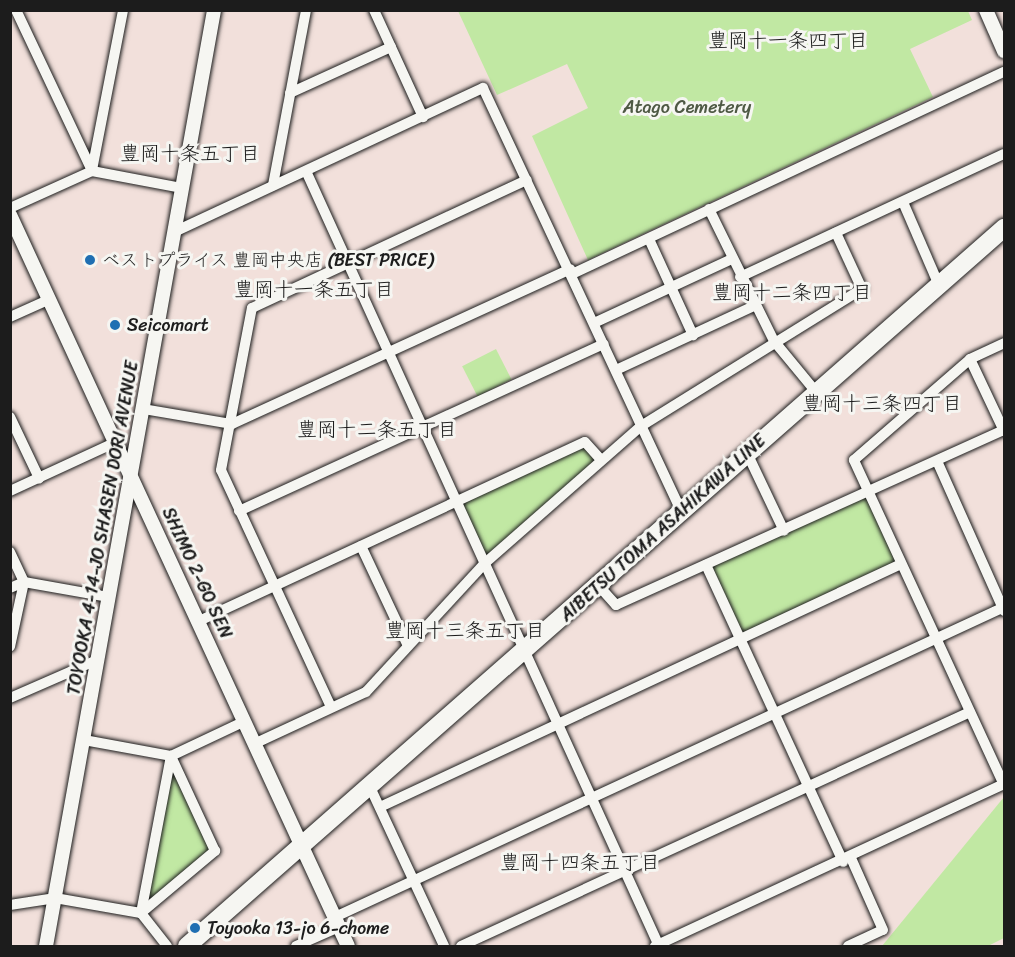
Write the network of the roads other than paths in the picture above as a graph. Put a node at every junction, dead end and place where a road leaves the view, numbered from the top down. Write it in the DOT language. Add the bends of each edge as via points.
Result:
graph roads {
  1 [pos="16,10"];
  2 [pos="123,10"];
  3 [pos="214,10"];
  4 [pos="306,10"];
  5 [pos="374,10"];
  6 [pos="986,10"];
  7 [pos="391,47"];
  8 [pos="1005,51"];
  9 [pos="1005,72"];
  10 [pos="291,93"];
  11 [pos="423,117"];
  12 [pos="1005,154"];
  13 [pos="92,171"];
  14 [pos="306,171"];
  15 [pos="527,180"];
  16 [pos="273,185"];
  17 [pos="182,188"];
  18 [pos="903,202"];
  19 [pos="10,208"];
  20 [pos="709,209"];
  21 [pos="10,215"];
  22 [pos="1005,228"];
  23 [pos="174,232"];
  24 [pos="836,233"];
  25 [pos="649,239"];
  26 [pos="732,259"];
  27 [pos="348,264"];
  28 [pos="571,272"];
  29 [pos="740,277"];
  30 [pos="939,285"];
  31 [pos="671,287"];
  32 [pos="50,299"];
  33 [pos="754,306"];
  34 [pos="10,317"];
  35 [pos="594,323"];
  36 [pos="693,335"];
  37 [pos="774,341"];
  38 [pos="1005,343"];
  39 [pos="604,344"];
  40 [pos="389,352"];
  41 [pos="970,359"];
  42 [pos="616,370"];
  43 [pos="816,392"];
  44 [pos="143,409"];
  45 [pos="10,417"];
  46 [pos="232,424"];
  47 [pos="423,426"];
  48 [pos="641,426"];
  49 [pos="1004,430"];
  50 [pos="116,442"];
  51 [pos="747,453"];
  52 [pos="601,460"];
  53 [pos="936,461"];
  54 [pos="132,477"];
  55 [pos="39,478"];
  56 [pos="10,491"];
  57 [pos="868,492"];
  58 [pos="457,502"];
  59 [pos="239,511"];
  60 [pos="681,511"];
  61 [pos="784,531"];
  62 [pos="361,546"];
  63 [pos="10,552"];
  64 [pos="484,564"];
  65 [pos="901,564"];
  66 [pos="706,565"];
  67 [pos="24,582"];
  68 [pos="275,585"];
  69 [pos="598,585"];
  70 [pos="10,588"];
  71 [pos="108,597"];
  72 [pos="1004,609"];
  73 [pos="200,621"];
  74 [pos="741,640"];
  75 [pos="936,640"];
  76 [pos="408,646"];
  77 [pos="10,647"];
  78 [pos="523,653"];
  79 [pos="97,660"];
  80 [pos="10,698"];
  81 [pos="331,707"];
  82 [pos="970,712"];
  83 [pos="775,714"];
  84 [pos="245,721"];
  85 [pos="556,725"];
  86 [pos="84,740"];
  87 [pos="256,743"];
  88 [pos="171,756"];
  89 [pos="1004,785"];
  90 [pos="370,787"];
  91 [pos="808,787"];
  92 [pos="590,799"];
  93 [pos="380,807"];
  94 [pos="302,844"];
  95 [pos="847,860"];
  96 [pos="625,872"];
  97 [pos="414,881"];
  98 [pos="55,898"];
  99 [pos="10,905"];
  100 [pos="141,914"];
  101 [pos="337,922"];
  102 [pos="46,946"];
  103 [pos="167,946"];
  104 [pos="186,946"];
  105 [pos="296,946"];
  106 [pos="348,946"];
  107 [pos="444,946"];
  108 [pos="461,946"];
  109 [pos="657,946"];
  110 [pos="848,946"];
  1 -- 13 [label="street"];
  2 -- 13 [label="street"];
  3 -- 17 [label="street, TOYOOKA 4-14-JO SHASEN DORI AVENUE"];
  4 -- 10 [label="street"];
  5 -- 7 [label="street"];
  6 -- 8 [label="street"];
  7 -- 10 [label="street"];
  7 -- 11 [label="street"];
  9 -- 20 [label="street"];
  10 -- 16 [label="street"];
  11 -- 14 [label="street"];
  11 -- 15 [label="street" via="483,88"];
  12 -- 18 [label="street"];
  13 -- 17 [label="street"];
  13 -- 19 [label="street"];
  14 -- 16 [label="street"];
  14 -- 27 [label="street"];
  15 -- 27 [label="street"];
  15 -- 28 [label="street"];
  16 -- 23 [label="street"];
  17 -- 23 [label="street, TOYOOKA 4-14-JO SHASEN DORI AVENUE"];
  18 -- 24 [label="street"];
  18 -- 30 [label="street"];
  20 -- 25 [label="street"];
  20 -- 26 [label="street"];
  21 -- 32 [label="street, SHIMO 2-GO SEN"];
  22 -- 30 [label="main road, AIBETSU TOMA ASAHIKAWA LINE"];
  23 -- 44 [label="street, TOYOOKA 4-14-JO SHASEN DORI AVENUE"];
  24 -- 29 [label="street"];
  24 -- 37 [label="street" via="862,288"];
  25 -- 28 [label="street"];
  25 -- 31 [label="street"];
  26 -- 29 [label="street"];
  26 -- 31 [label="street"];
  27 -- 40 [label="street"];
  27 -- 46 [label="street" via="252,308"];
  28 -- 35 [label="street"];
  28 -- 40 [label="street"];
  29 -- 33 [label="street"];
  30 -- 43 [label="main road, AIBETSU TOMA ASAHIKAWA LINE"];
  31 -- 35 [label="street"];
  31 -- 36 [label="street"];
  32 -- 34 [label="street"];
  32 -- 50 [label="street, SHIMO 2-GO SEN"];
  33 -- 36 [label="street"];
  33 -- 37 [label="street"];
  35 -- 39 [label="street"];
  36 -- 42 [label="street"];
  37 -- 43 [label="street"];
  37 -- 48 [label="street"];
  38 -- 41 [label="street"];
  39 -- 42 [label="street"];
  39 -- 47 [label="street"];
  40 -- 46 [label="street"];
  40 -- 47 [label="street"];
  41 -- 49 [label="street"];
  41 -- 57 [label="street" via="854,460"];
  42 -- 48 [label="street"];
  43 -- 51 [label="main road, AIBETSU TOMA ASAHIKAWA LINE"];
  44 -- 46 [label="street"];
  44 -- 54 [label="street, TOYOOKA 4-14-JO SHASEN DORI AVENUE"];
  45 -- 55 [label="street"];
  46 -- 59 [label="street" via="221,470"];
  47 -- 58 [label="street"];
  47 -- 59 [label="street"];
  48 -- 52 [label="street"];
  48 -- 60 [label="street"];
  49 -- 53 [label="street"];
  50 -- 54 [label="street, SHIMO 2-GO SEN"];
  50 -- 55 [label="street"];
  51 -- 60 [label="main road, AIBETSU TOMA ASAHIKAWA LINE"];
  51 -- 61 [label="street"];
  52 -- 58 [label="street" via="585,442"];
  52 -- 64 [label="street"];
  53 -- 57 [label="street"];
  53 -- 72 [label="street"];
  54 -- 71 [label="street, TOYOOKA 4-14-JO SHASEN DORI AVENUE"];
  54 -- 73 [label="street, SHIMO 2-GO SEN"];
  55 -- 56 [label="street"];
  57 -- 61 [label="street"];
  57 -- 65 [label="street"];
  58 -- 62 [label="street"];
  58 -- 64 [label="street"];
  59 -- 68 [label="street"];
  60 -- 69 [label="main road, AIBETSU TOMA ASAHIKAWA LINE"];
  61 -- 66 [label="street"];
  62 -- 68 [label="street"];
  62 -- 76 [label="street"];
  63 -- 67 [label="street"];
  64 -- 76 [label="street"];
  64 -- 78 [label="street"];
  65 -- 74 [label="street"];
  65 -- 75 [label="street"];
  66 -- 69 [label="street" via="616,604"];
  66 -- 74 [label="street"];
  67 -- 70 [label="street"];
  67 -- 71 [label="street"];
  67 -- 77 [label="street"];
  68 -- 73 [label="street"];
  68 -- 81 [label="street"];
  69 -- 78 [label="main road, AIBETSU TOMA ASAHIKAWA LINE"];
  71 -- 79 [label="street, TOYOOKA 4-14-JO SHASEN DORI AVENUE"];
  72 -- 75 [label="street"];
  73 -- 84 [label="street, SHIMO 2-GO SEN"];
  74 -- 83 [label="street"];
  74 -- 85 [label="street"];
  75 -- 82 [label="street"];
  75 -- 83 [label="street"];
  76 -- 81 [label="street" via="366,692"];
  78 -- 85 [label="street"];
  78 -- 90 [label="main road, AIBETSU TOMA ASAHIKAWA LINE"];
  79 -- 80 [label="street"];
  79 -- 86 [label="street, TOYOOKA 4-14-JO SHASEN DORI AVENUE"];
  81 -- 87 [label="street"];
  82 -- 89 [label="street"];
  82 -- 91 [label="street"];
  83 -- 91 [label="street"];
  83 -- 92 [label="street"];
  84 -- 87 [label="street, SHIMO 2-GO SEN"];
  84 -- 88 [label="street"];
  85 -- 92 [label="street"];
  85 -- 93 [label="street"];
  86 -- 88 [label="street"];
  86 -- 98 [label="street, TOYOOKA 4-14-JO SHASEN DORI AVENUE"];
  87 -- 94 [label="street, SHIMO 2-GO SEN"];
  88 -- 100 [label="street"];
  88 -- 100 [label="street" via="215,851"];
  89 -- 95 [label="street"];
  90 -- 93 [label="street"];
  90 -- 94 [label="main road, AIBETSU TOMA ASAHIKAWA LINE"];
  91 -- 95 [label="street"];
  91 -- 96 [label="street"];
  92 -- 96 [label="street"];
  92 -- 97 [label="street"];
  93 -- 97 [label="street"];
  94 -- 101 [label="street, SHIMO 2-GO SEN"];
  94 -- 104 [label="main road, AIBETSU TOMA ASAHIKAWA LINE"];
  95 -- 109 [label="street"];
  95 -- 110 [label="street" via="884,930"];
  96 -- 108 [label="street"];
  96 -- 109 [label="street"];
  97 -- 101 [label="street"];
  97 -- 107 [label="street"];
  98 -- 99 [label="street"];
  98 -- 100 [label="street"];
  98 -- 102 [label="street, TOYOOKA 4-14-JO SHASEN DORI AVENUE"];
  100 -- 103 [label="street"];
  101 -- 105 [label="street"];
  101 -- 106 [label="street, SHIMO 2-GO SEN"];
}
